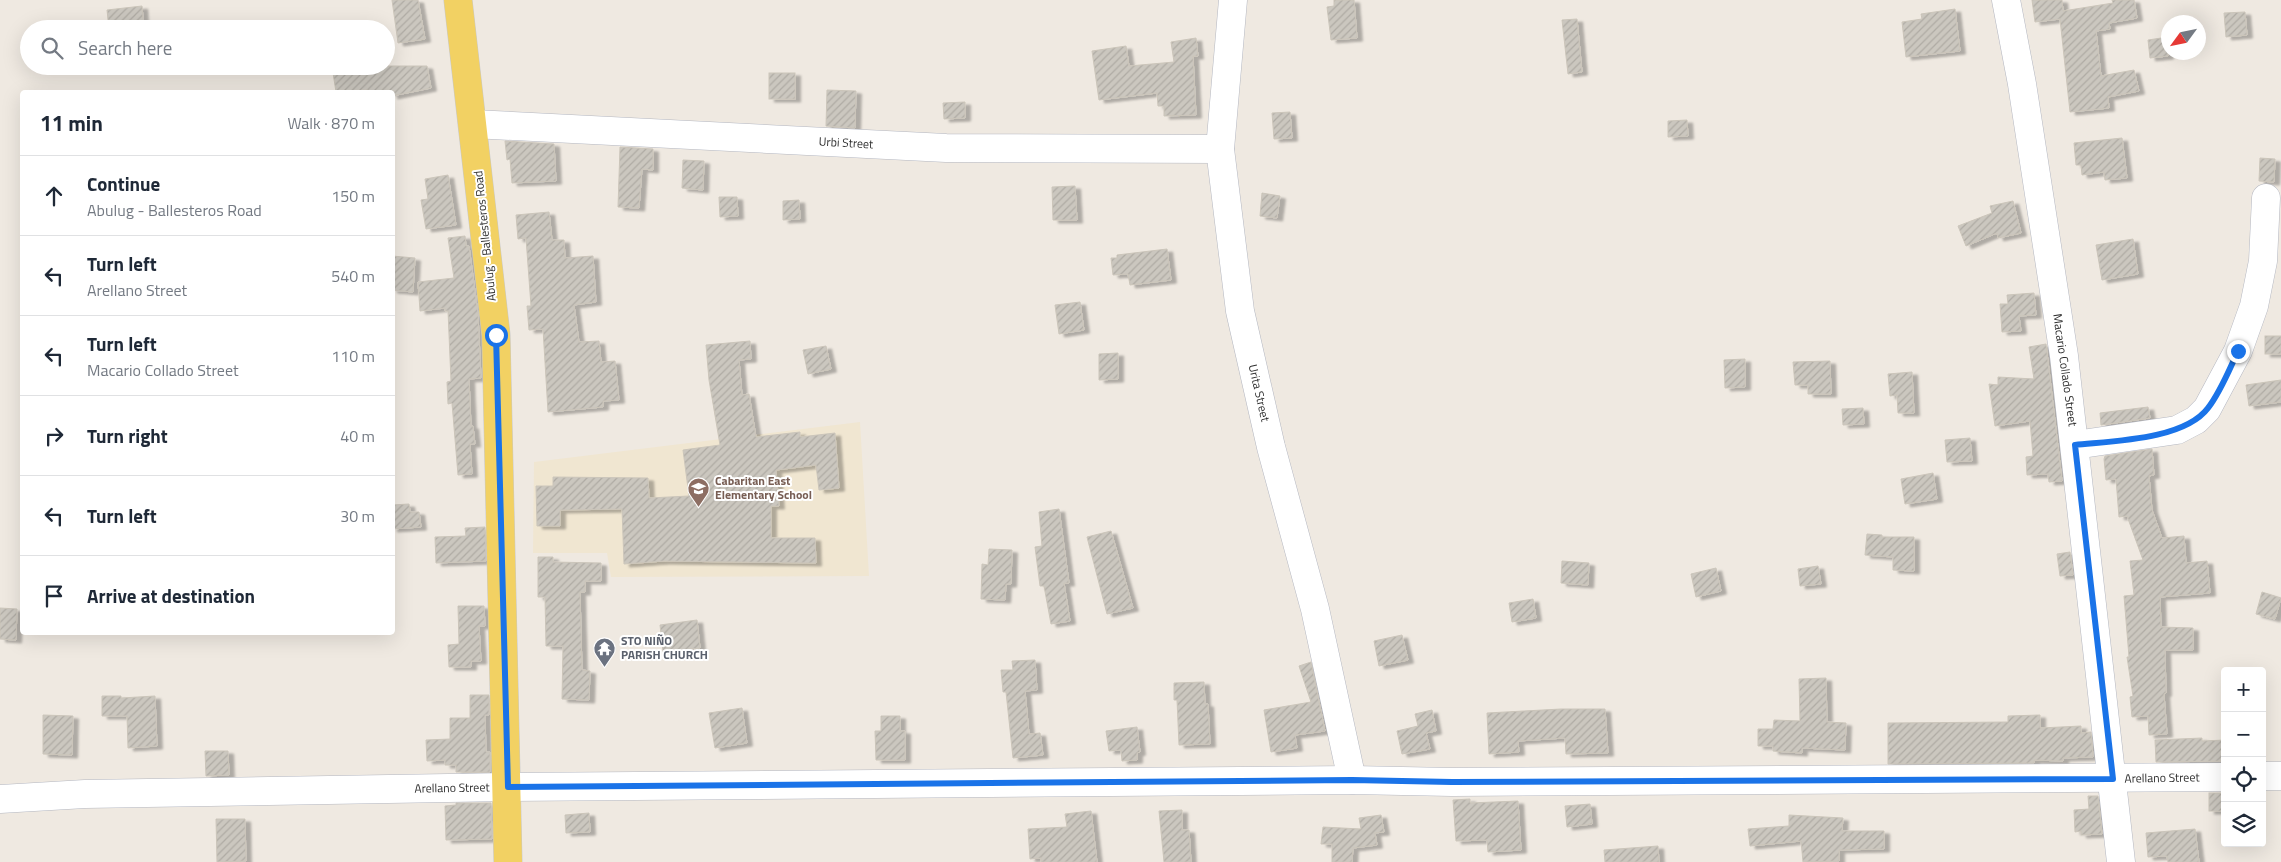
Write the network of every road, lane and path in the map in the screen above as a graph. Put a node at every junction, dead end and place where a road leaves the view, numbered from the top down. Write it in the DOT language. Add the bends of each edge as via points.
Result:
graph roads {
  1 [pos="458,0"];
  2 [pos="1234,0"];
  3 [pos="2006,0"];
  4 [pos="473,124"];
  5 [pos="1220,149"];
  6 [pos="2266,198"];
  7 [pos="2075,445"];
  8 [pos="2266,776"];
  9 [pos="2281,776"];
  10 [pos="2221,777"];
  11 [pos="2113,779"];
  12 [pos="1352,780"];
  13 [pos="508,787"];
  14 [pos="0,799"];
  15 [pos="508,862"];
  16 [pos="2121,862"];
  1 -- 4 [label="main road, Abulug - Ballesteros Road"];
  2 -- 5 [label="street, Urita Street"];
  3 -- 7 [label="street, Macario Collado Street" via="2022,84"];
  4 -- 5 [label="street, Urbi Street" via="946,148"];
  4 -- 13 [label="main road, Abulug - Ballesteros Road" via="496,335"];
  5 -- 12 [label="street, Urita Street" via="1240,311 1271,447 1315,610"];
  6 -- 7 [label="street" via="2263,261 2254,306 2238,351 2208,409 2177,430"];
  7 -- 11 [label="street, Macario Collado Street"];
  8 -- 9 [label="street"];
  10 -- 11 [label="street, Arellano Street"];
  11 -- 12 [label="street, Arellano Street"];
  11 -- 16 [label="street, Macario Collado Street"];
  12 -- 13 [label="street, Arellano Street"];
  13 -- 14 [label="street, Arellano Street" via="95,794"];
  13 -- 15 [label="main road, Abulug - Ballesteros Road"];
}
